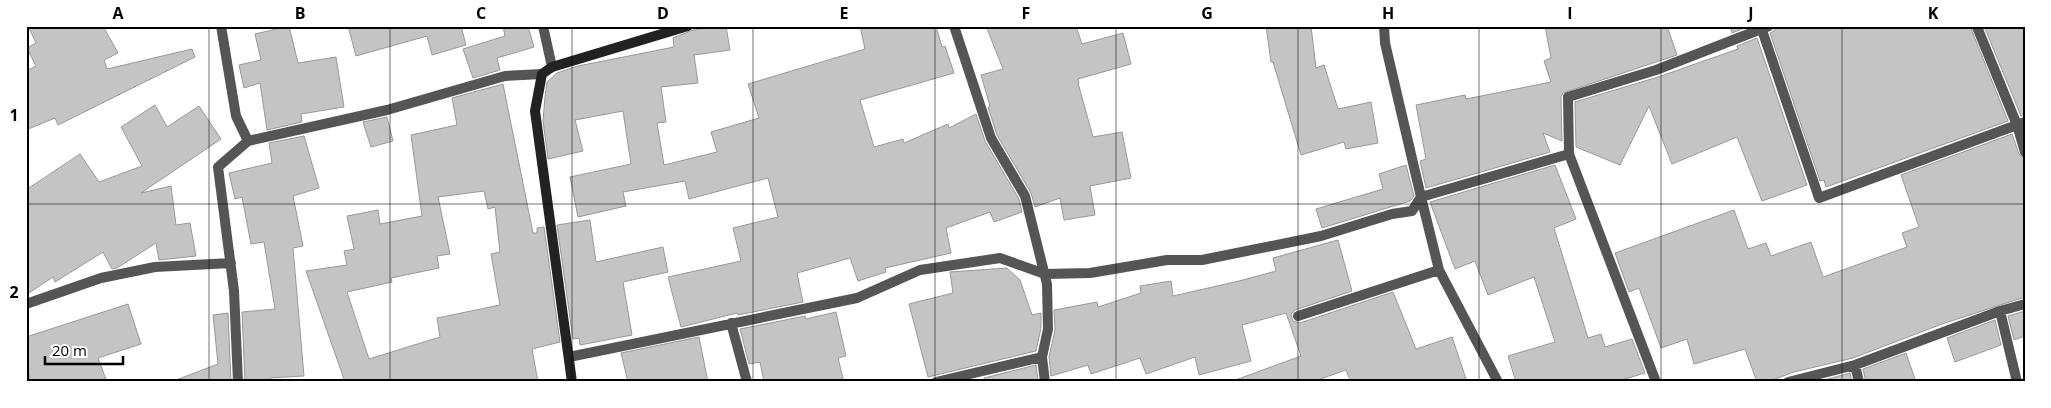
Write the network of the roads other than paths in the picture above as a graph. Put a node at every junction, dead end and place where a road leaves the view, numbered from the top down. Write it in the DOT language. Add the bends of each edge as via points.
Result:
graph roads {
  1 [pos="221,26"];
  2 [pos="543,26"];
  3 [pos="688,26"];
  4 [pos="954,26"];
  5 [pos="1384,26"];
  6 [pos="1977,27"];
  7 [pos="1766,28"];
  8 [pos="552,67"];
  9 [pos="542,74"];
  10 [pos="2021,124"];
  11 [pos="248,141"];
  12 [pos="2025,152"];
  13 [pos="1569,154"];
  14 [pos="1421,197"];
  15 [pos="231,263"];
  16 [pos="1438,270"];
  17 [pos="1045,274"];
  18 [pos="26,304"];
  19 [pos="2025,304"];
  20 [pos="2000,311"];
  21 [pos="1298,316"];
  22 [pos="731,323"];
  23 [pos="568,357"];
  24 [pos="1042,357"];
  25 [pos="1855,365"];
  26 [pos="238,382"];
  27 [pos="572,382"];
  28 [pos="747,382"];
  29 [pos="936,382"];
  30 [pos="1045,382"];
  31 [pos="1498,382"];
  32 [pos="1656,382"];
  33 [pos="1788,382"];
  34 [pos="1859,382"];
  35 [pos="2017,382"];
  1 -- 11 [label="street" via="236,116"];
  2 -- 8 [label="street"];
  3 -- 8 [label="main road"];
  4 -- 17 [label="street" via="991,138 1025,196"];
  5 -- 14 [label="street" via="1385,43"];
  6 -- 10 [label="street"];
  7 -- 10 [label="street" via="1819,198"];
  7 -- 13 [label="street" via="1656,70 1568,97"];
  8 -- 9 [label="main road"];
  9 -- 11 [label="street" via="505,76 388,110"];
  9 -- 23 [label="main road" via="535,111"];
  10 -- 12 [label="street"];
  11 -- 15 [label="street" via="218,167"];
  13 -- 14 [label="street"];
  13 -- 32 [label="street"];
  14 -- 16 [label="street"];
  14 -- 17 [label="street" via="1412,211 1321,236 1202,260 1167,260 1090,273"];
  15 -- 18 [label="street" via="155,267 101,278"];
  15 -- 26 [label="street"];
  16 -- 21 [label="street"];
  16 -- 31 [label="street"];
  17 -- 22 [label="street" via="1000,258 920,270 857,298"];
  17 -- 24 [label="street" via="1048,329"];
  19 -- 20 [label="street"];
  20 -- 25 [label="street"];
  20 -- 35 [label="street"];
  22 -- 23 [label="street"];
  22 -- 28 [label="street"];
  23 -- 27 [label="main road"];
  24 -- 29 [label="street"];
  24 -- 30 [label="street"];
  25 -- 33 [label="street"];
  25 -- 34 [label="street"];
}
